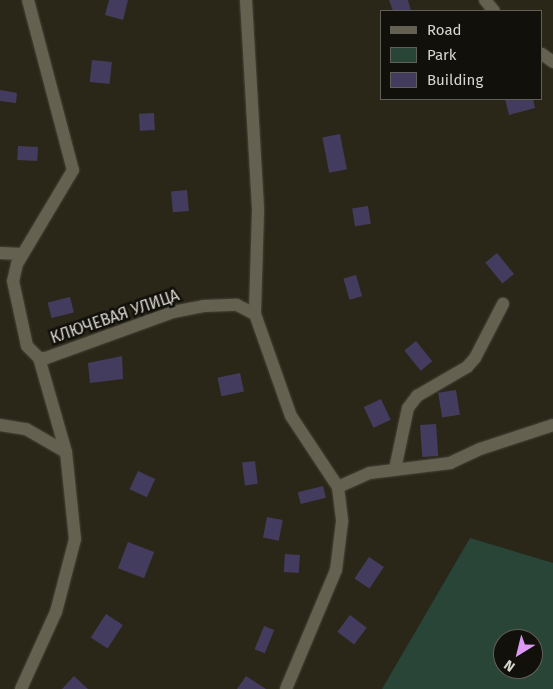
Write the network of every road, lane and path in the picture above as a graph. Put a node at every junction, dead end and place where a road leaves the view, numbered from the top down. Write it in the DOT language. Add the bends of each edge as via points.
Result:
graph roads {
  1 [pos="28,0"];
  2 [pos="246,0"];
  3 [pos="485,0"];
  4 [pos="493,10"];
  5 [pos="0,253"];
  6 [pos="21,254"];
  7 [pos="503,304"];
  8 [pos="255,314"];
  9 [pos="39,358"];
  10 [pos="0,425"];
  11 [pos="553,425"];
  12 [pos="66,452"];
  13 [pos="395,469"];
  14 [pos="338,486"];
  15 [pos="21,689"];
  16 [pos="286,689"];
  1 -- 6 [label="street, КЛЮЧЕВАЯ УЛИЦА" via="73,170"];
  2 -- 8 [label="street" via="258,211"];
  3 -- 4 [label="street"];
  5 -- 6 [label="street"];
  6 -- 9 [label="street, КЛЮЧЕВАЯ УЛИЦА" via="13,281 27,346"];
  7 -- 13 [label="street" via="476,358 467,367 417,396 408,408"];
  8 -- 9 [label="street, КЛЮЧЕВАЯ УЛИЦА" via="237,305 203,306 173,312"];
  8 -- 14 [label="street" via="291,416"];
  9 -- 12 [label="street"];
  10 -- 12 [label="street" via="26,429"];
  11 -- 13 [label="street" via="480,449 450,463"];
  12 -- 15 [label="street" via="75,539 72,557 56,612"];
  13 -- 14 [label="street" via="370,473"];
  14 -- 16 [label="street" via="342,522 336,570"];
}
